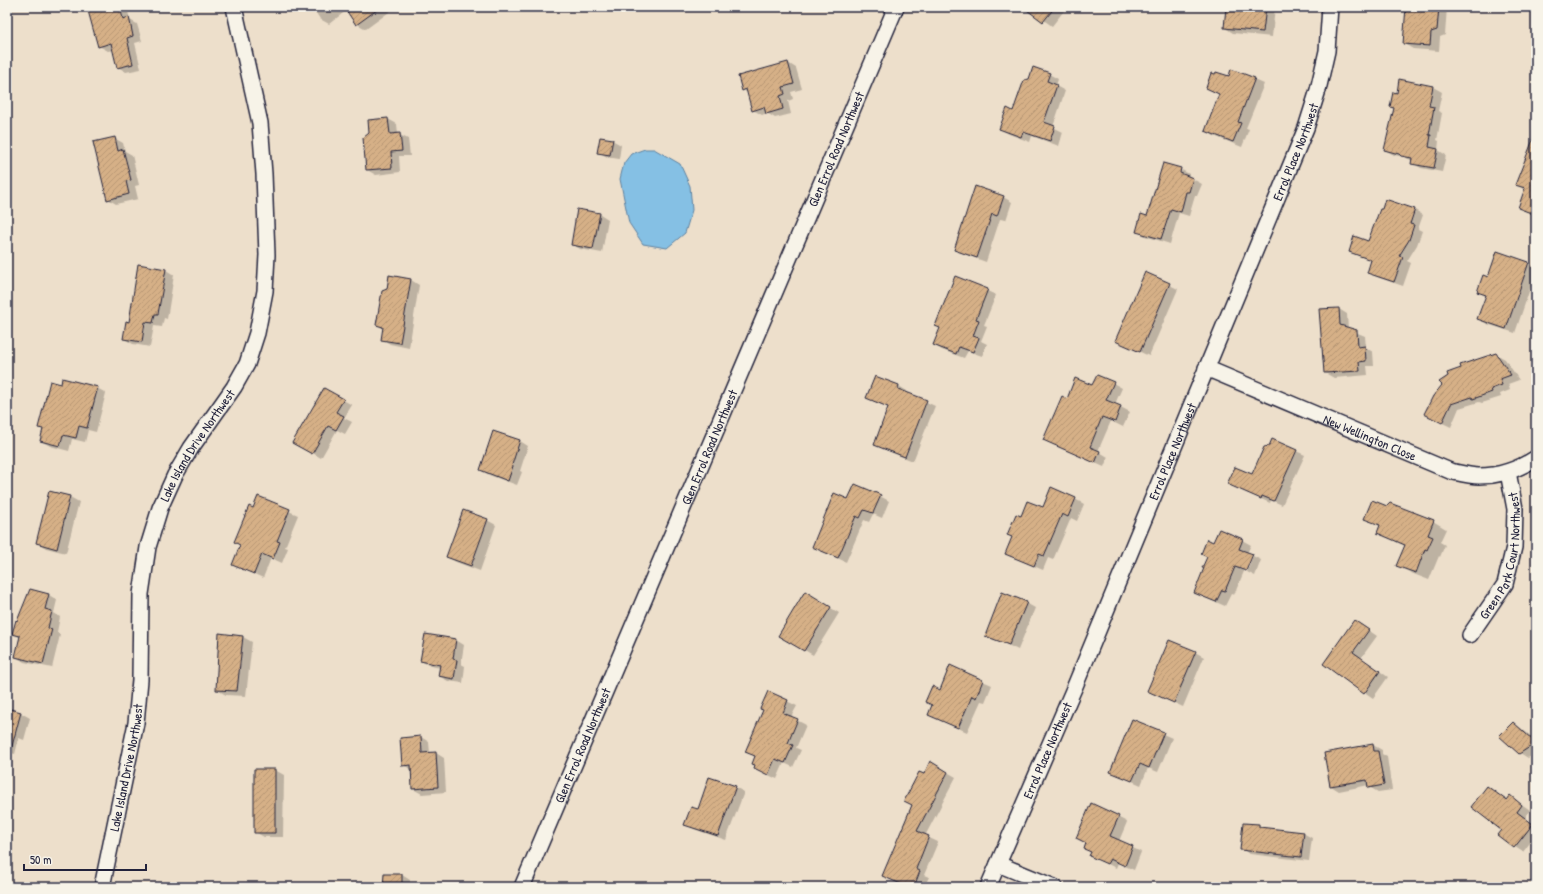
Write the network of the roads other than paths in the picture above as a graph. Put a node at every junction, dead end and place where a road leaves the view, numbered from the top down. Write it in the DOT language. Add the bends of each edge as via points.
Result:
graph roads {
  1 [pos="234,7"];
  2 [pos="896,7"];
  3 [pos="1330,7"];
  4 [pos="1206,368"];
  5 [pos="1536,458"];
  6 [pos="1508,472"];
  7 [pos="1470,635"];
  8 [pos="998,864"];
  9 [pos="102,887"];
  10 [pos="522,887"];
  11 [pos="988,887"];
  12 [pos="1054,887"];
  1 -- 9 [label="street, Lake Island Drive Northwest" via="260,123 267,255 265,291 258,333 247,364 175,475 160,508 148,548 141,594 140,680 136,723"];
  2 -- 10 [label="street, Glen Errol Road Northwest"];
  3 -- 4 [label="street, Errol Place Northwest" via="1327,51 1306,128"];
  4 -- 6 [label="street, New Wellington Close" via="1450,471 1478,476"];
  4 -- 8 [label="street, Errol Place Northwest" via="1075,686"];
  5 -- 6 [label="street, New Wellington Close"];
  6 -- 7 [label="street, Green Park Court Northwest" via="1515,509 1514,547 1505,584"];
  8 -- 11 [label="street, Errol Place Northwest"];
  8 -- 12 [label="street"];
}
